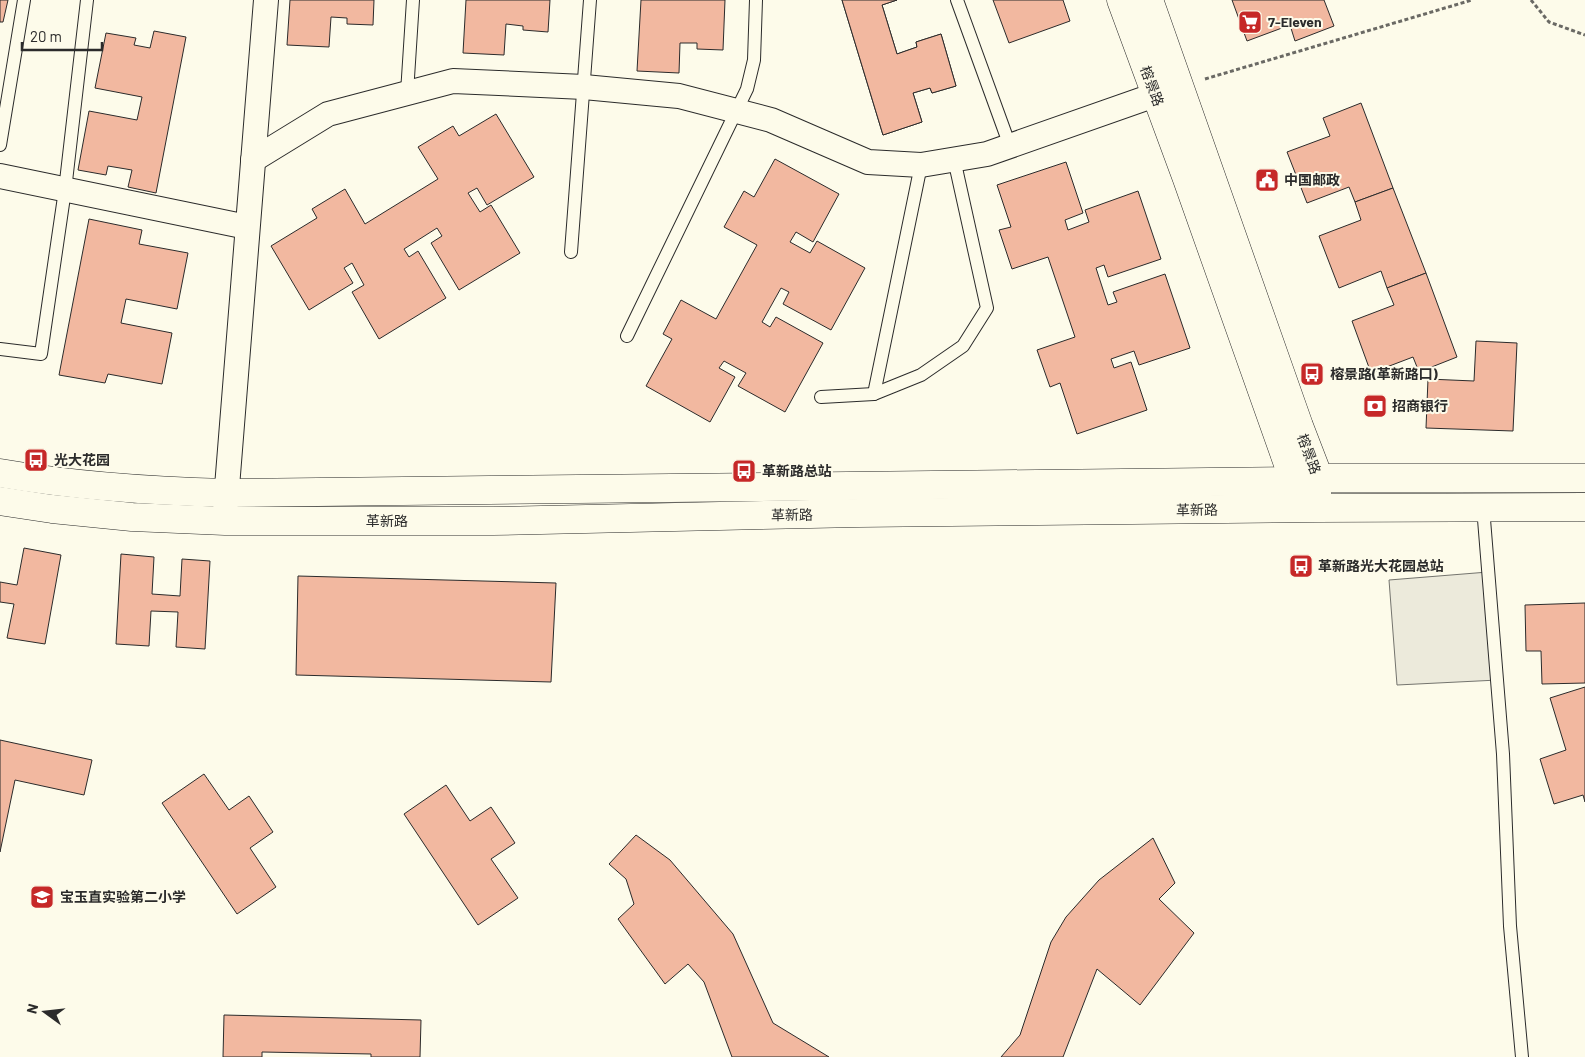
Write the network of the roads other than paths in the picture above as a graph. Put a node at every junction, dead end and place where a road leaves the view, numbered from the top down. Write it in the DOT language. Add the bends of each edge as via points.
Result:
graph roads {
  1 [pos="24,0"];
  2 [pos="87,0"];
  3 [pos="266,0"];
  4 [pos="413,0"];
  5 [pos="590,0"];
  6 [pos="756,0"];
  7 [pos="958,0"];
  8 [pos="1121,0"];
  9 [pos="1149,0"];
  10 [pos="584,88"];
  11 [pos="1168,90"];
  12 [pos="407,93"];
  13 [pos="737,111"];
  14 [pos="0,145"];
  15 [pos="1010,146"];
  16 [pos="252,160"];
  17 [pos="954,160"];
  18 [pos="921,165"];
  19 [pos="0,176"];
  20 [pos="65,190"];
  21 [pos="247,227"];
  22 [pos="571,252"];
  23 [pos="628,336"];
  24 [pos="0,349"];
  25 [pos="874,394"];
  26 [pos="821,397"];
  27 [pos="0,473"];
  28 [pos="1585,478"];
  29 [pos="1307,480"];
  30 [pos="227,493"];
  31 [pos="0,501"];
  32 [pos="1483,507"];
  33 [pos="1585,507"];
  34 [pos="1315,508"];
  35 [pos="225,521"];
  36 [pos="1522,1057"];
  1 -- 14 [label="lane"];
  2 -- 20 [label="lane"];
  3 -- 16 [label="street"];
  4 -- 12 [label="lane"];
  5 -- 10 [label="lane"];
  6 -- 13 [label="lane" via="754,60 747,89"];
  7 -- 15 [label="lane"];
  8 -- 11 [label="street, 榕景路"];
  9 -- 11 [label="street, 榕景路"];
  10 -- 12 [label="street" via="453,81"];
  10 -- 13 [label="street" via="679,96"];
  10 -- 22 [label="lane"];
  11 -- 15 [label="street"];
  11 -- 29 [label="street, 榕景路" via="1299,426"];
  12 -- 16 [label="street" via="328,114"];
  13 -- 18 [label="street" via="771,120 868,162"];
  13 -- 23 [label="lane"];
  15 -- 17 [label="street"];
  16 -- 21 [label="street"];
  17 -- 18 [label="street"];
  17 -- 25 [label="lane" via="987,308 962,346 922,375"];
  18 -- 25 [label="lane"];
  19 -- 20 [label="street"];
  20 -- 21 [label="street"];
  20 -- 24 [label="lane" via="41,354"];
  21 -- 30 [label="street"];
  25 -- 26 [label="lane"];
  27 -- 30 [label="street, 革新路" via="82,485"];
  28 -- 29 [label="street, 革新路"];
  29 -- 30 [label="street, 革新路"];
  29 -- 34 [label="street, 榕景路"];
  30 -- 35 [label="street"];
  31 -- 35 [label="street, 革新路" via="132,517"];
  32 -- 33 [label="street, 革新路"];
  32 -- 34 [label="street, 革新路"];
  32 -- 36 [label="lane" via="1503,754 1510,926"];
  34 -- 35 [label="street, 革新路"];
}
